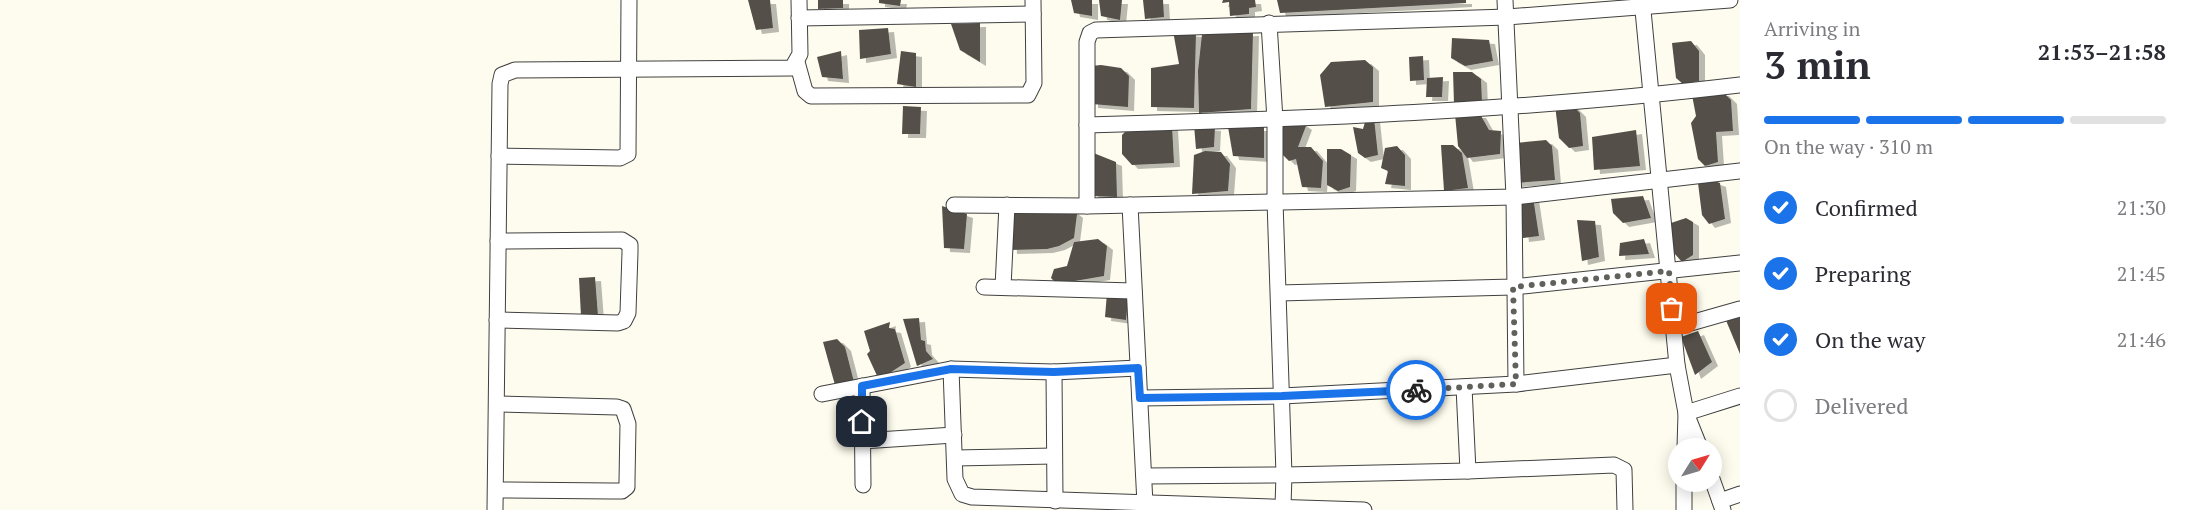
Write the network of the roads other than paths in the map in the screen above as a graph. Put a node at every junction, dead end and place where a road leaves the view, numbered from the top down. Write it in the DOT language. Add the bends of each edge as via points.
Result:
graph roads {
  1 [pos="629,0"];
  2 [pos="799,0"];
  3 [pos="1505,0"];
  4 [pos="1730,0"];
  5 [pos="1643,4"];
  6 [pos="1033,7"];
  7 [pos="1507,17"];
  8 [pos="800,18"];
  9 [pos="1269,23"];
  10 [pos="797,62"];
  11 [pos="630,70"];
  12 [pos="1740,85"];
  13 [pos="1651,95"];
  14 [pos="1509,107"];
  15 [pos="1275,120"];
  16 [pos="1087,125"];
  17 [pos="499,156"];
  18 [pos="1740,171"];
  19 [pos="1659,181"];
  20 [pos="1514,197"];
  21 [pos="1275,201"];
  22 [pos="954,205"];
  23 [pos="1007,205"];
  24 [pos="1130,205"];
  25 [pos="1088,206"];
  26 [pos="498,241"];
  27 [pos="1740,263"];
  28 [pos="1669,271"];
  29 [pos="984,287"];
  30 [pos="1003,287"];
  31 [pos="1513,287"];
  32 [pos="1134,291"];
  33 [pos="1279,293"];
  34 [pos="1740,309"];
  35 [pos="497,320"];
  36 [pos="1673,328"];
  37 [pos="1677,365"];
  38 [pos="1138,368"];
  39 [pos="951,369"];
  40 [pos="1054,372"];
  41 [pos="1516,384"];
  42 [pos="862,386"];
  43 [pos="1464,387"];
  44 [pos="822,394"];
  45 [pos="1282,396"];
  46 [pos="1740,396"];
  47 [pos="1140,398"];
  48 [pos="497,404"];
  49 [pos="1686,413"];
  50 [pos="954,435"];
  51 [pos="1685,438"];
  52 [pos="1696,438"];
  53 [pos="862,441"];
  54 [pos="1054,456"];
  55 [pos="955,458"];
  56 [pos="1467,471"];
  57 [pos="1284,475"];
  58 [pos="1144,476"];
  59 [pos="863,485"];
  60 [pos="496,490"];
  61 [pos="1684,492"];
  62 [pos="1740,494"];
  63 [pos="1055,501"];
  64 [pos="1145,504"];
  65 [pos="1722,505"];
  66 [pos="1283,506"];
  67 [pos="495,510"];
  68 [pos="1364,510"];
  69 [pos="1625,510"];
  70 [pos="1683,510"];
  1 -- 11 [label="street"];
  2 -- 8 [label="street"];
  3 -- 7 [label="street"];
  4 -- 5 [label="street"];
  5 -- 7 [label="street"];
  5 -- 13 [label="street"];
  6 -- 8 [label="street"];
  6 -- 10 [label="street" via="1034,83 1028,95 811,96 805,91"];
  7 -- 9 [label="street"];
  7 -- 14 [label="street"];
  8 -- 10 [label="street"];
  9 -- 15 [label="street"];
  9 -- 16 [label="street" via="1104,29 1090,33"];
  10 -- 11 [label="street" via="792,68 781,69"];
  11 -- 17 [label="street" via="502,75"];
  11 -- 17 [label="street" via="629,148 625,158"];
  12 -- 13 [label="street"];
  13 -- 14 [label="street"];
  13 -- 19 [label="street"];
  14 -- 15 [label="street"];
  14 -- 20 [label="street"];
  15 -- 16 [label="street"];
  15 -- 21 [label="street"];
  16 -- 25 [label="street"];
  17 -- 26 [label="street"];
  18 -- 19 [label="street"];
  19 -- 20 [label="street"];
  19 -- 28 [label="street"];
  20 -- 21 [label="street"];
  20 -- 31 [label="street"];
  21 -- 24 [label="street"];
  21 -- 33 [label="street"];
  22 -- 23 [label="street"];
  23 -- 25 [label="street"];
  23 -- 30 [label="street"];
  24 -- 25 [label="street"];
  24 -- 32 [label="street"];
  26 -- 35 [label="street"];
  26 -- 35 [label="street" via="622,240 630,245 630,252 628,313 624,321"];
  27 -- 28 [label="street"];
  28 -- 31 [label="street"];
  28 -- 36 [label="street"];
  29 -- 30 [label="street"];
  30 -- 32 [label="street"];
  31 -- 33 [label="street"];
  31 -- 41 [label="street"];
  32 -- 38 [label="street"];
  33 -- 45 [label="street"];
  34 -- 36 [label="street"];
  35 -- 48 [label="street"];
  36 -- 37 [label="street"];
  37 -- 41 [label="street"];
  37 -- 49 [label="street"];
  38 -- 40 [label="street"];
  38 -- 47 [label="street"];
  39 -- 40 [label="street"];
  39 -- 42 [label="street"];
  39 -- 50 [label="street"];
  40 -- 54 [label="street"];
  41 -- 43 [label="street"];
  42 -- 44 [label="street"];
  42 -- 53 [label="street"];
  43 -- 45 [label="street"];
  43 -- 56 [label="street"];
  45 -- 47 [label="street"];
  45 -- 57 [label="street"];
  46 -- 49 [label="street"];
  47 -- 58 [label="street"];
  48 -- 60 [label="street"];
  48 -- 60 [label="street" via="617,407 623,409 628,424 627,487 621,491"];
  49 -- 51 [label="street"];
  49 -- 52 [label="street"];
  50 -- 53 [label="street"];
  50 -- 55 [label="street"];
  53 -- 59 [label="street"];
  54 -- 55 [label="street"];
  54 -- 63 [label="street"];
  55 -- 63 [label="street" via="955,479 962,494"];
  56 -- 57 [label="street"];
  56 -- 69 [label="street" via="1614,465 1624,470 1626,477"];
  57 -- 58 [label="street"];
  57 -- 66 [label="street"];
  58 -- 64 [label="street"];
  60 -- 67 [label="street"];
  61 -- 70 [label="street"];
  62 -- 65 [label="street"];
  63 -- 64 [label="street"];
  64 -- 66 [label="street"];
  66 -- 68 [label="street"];
}
